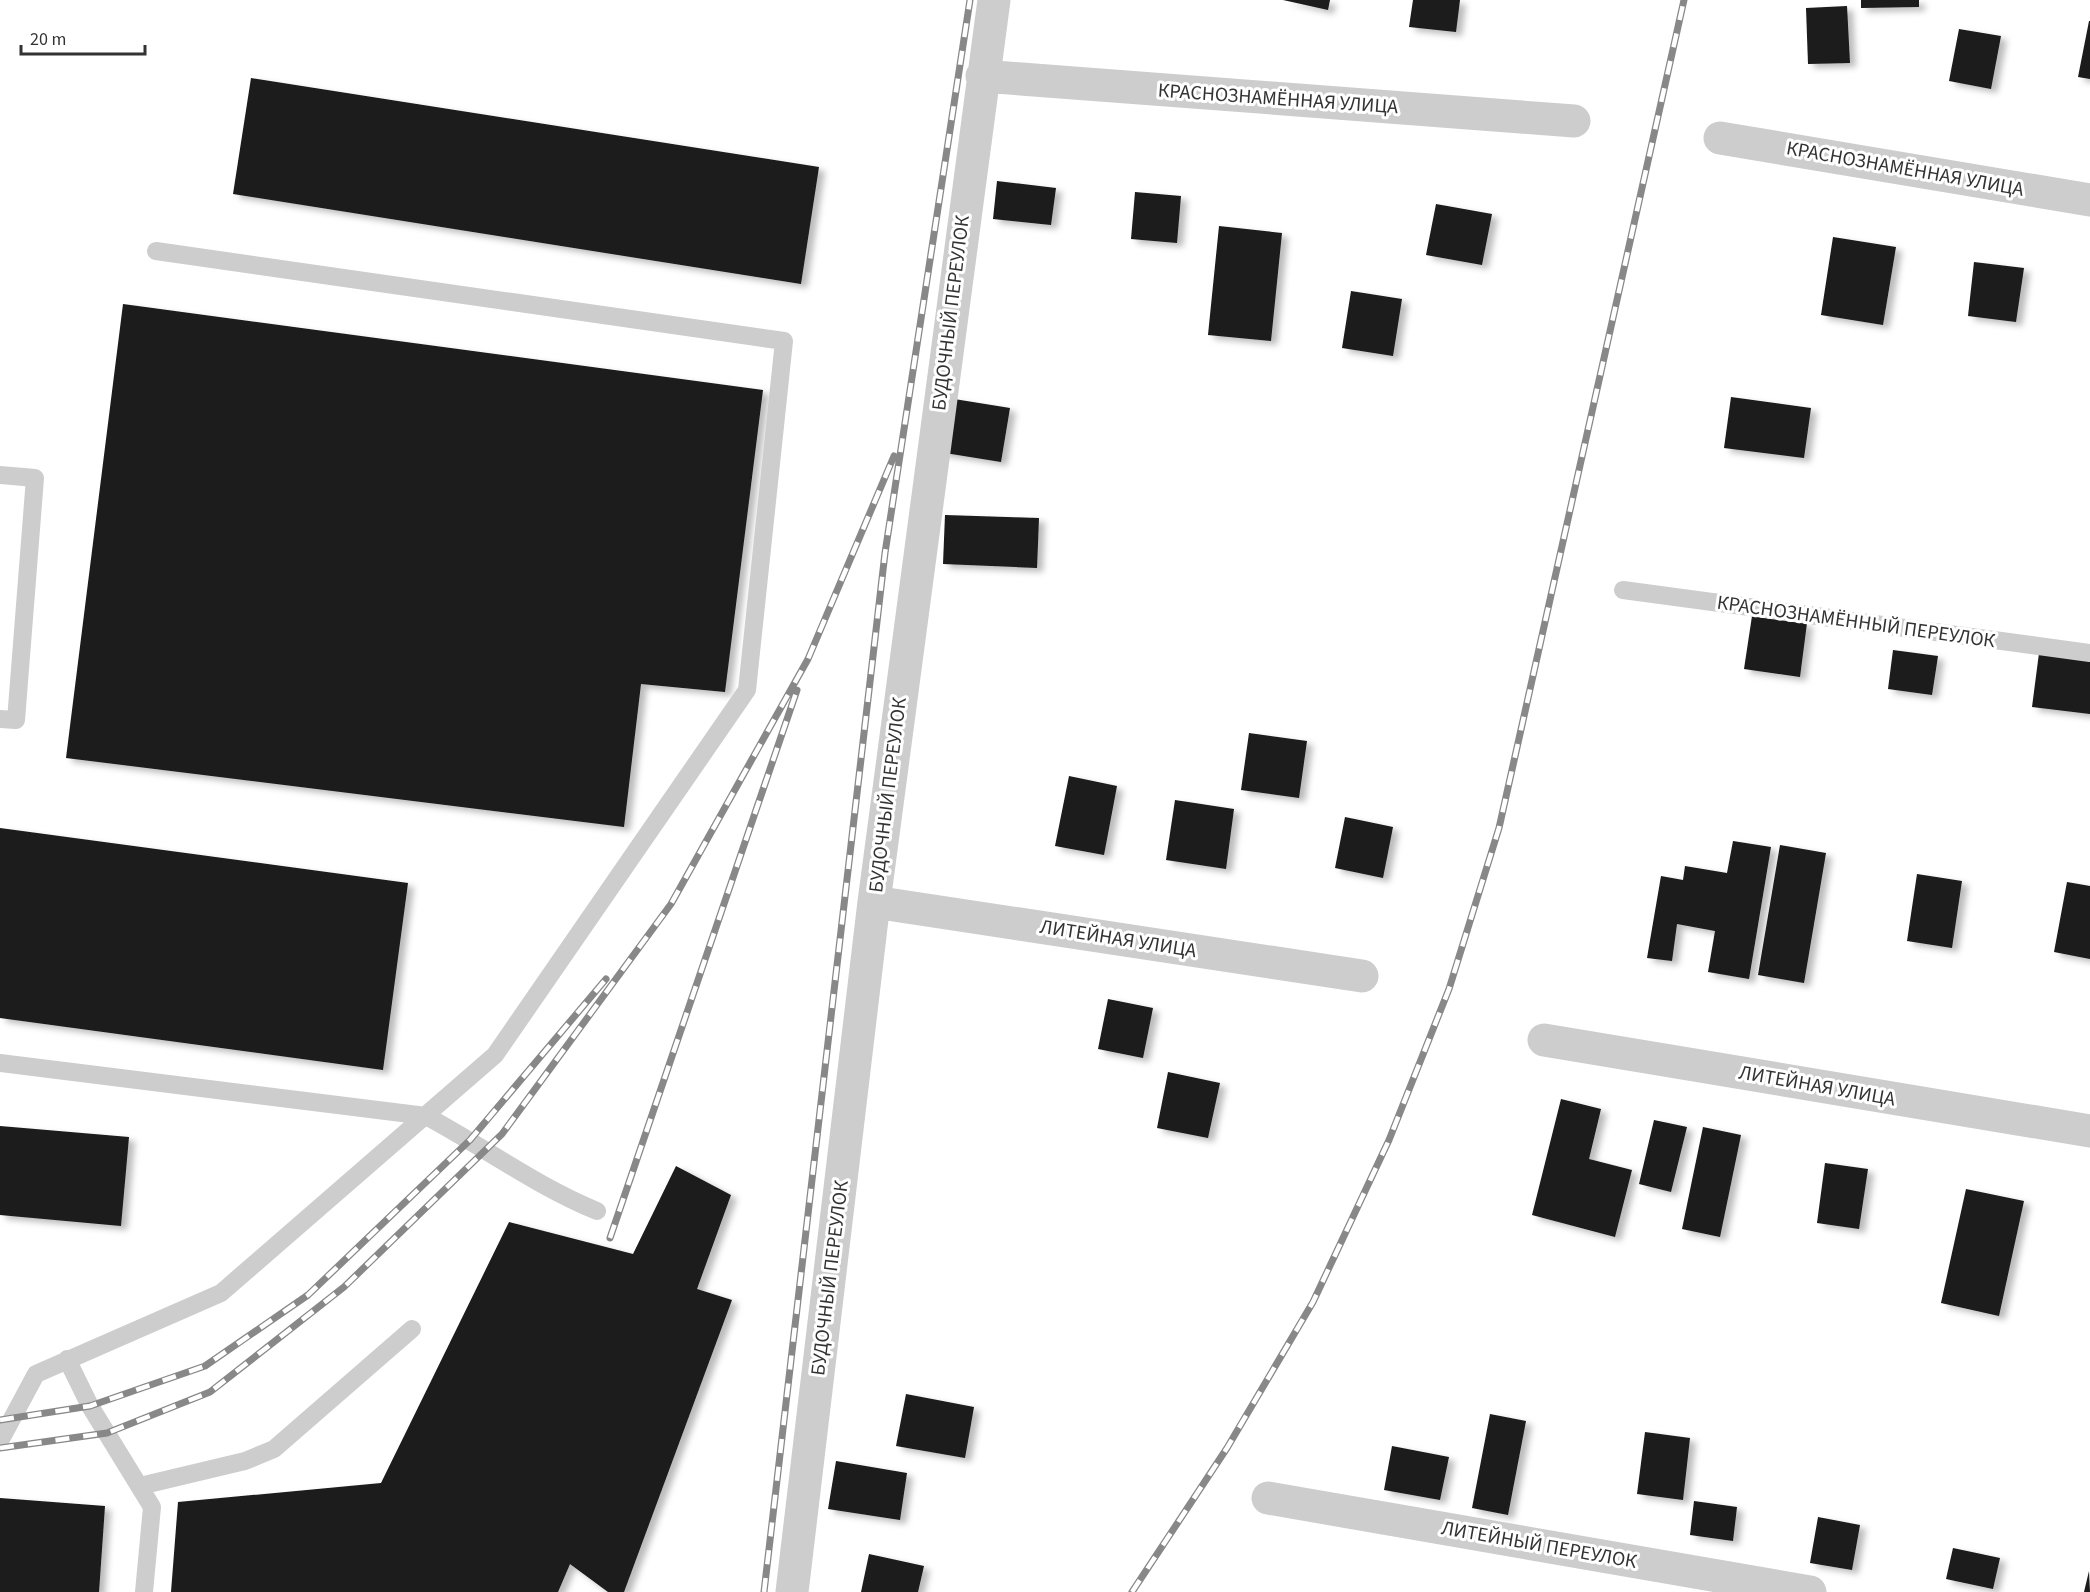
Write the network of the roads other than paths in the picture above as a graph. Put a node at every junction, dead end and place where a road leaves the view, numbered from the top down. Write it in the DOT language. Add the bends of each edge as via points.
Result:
graph roads {
  1 [pos="994,0"];
  2 [pos="982,76"];
  3 [pos="1574,121"];
  4 [pos="1720,138"];
  5 [pos="2090,200"];
  6 [pos="156,251"];
  7 [pos="0,475"];
  8 [pos="1623,590"];
  9 [pos="2090,653"];
  10 [pos="0,719"];
  11 [pos="874,902"];
  12 [pos="1362,976"];
  13 [pos="1544,1040"];
  14 [pos="0,1063"];
  15 [pos="426,1116"];
  16 [pos="2090,1131"];
  17 [pos="597,1211"];
  18 [pos="412,1329"];
  19 [pos="67,1359"];
  20 [pos="0,1441"];
  21 [pos="140,1486"];
  22 [pos="1268,1498"];
  23 [pos="144,1592"];
  24 [pos="792,1592"];
  25 [pos="1810,1592"];
  1 -- 2 [label="street, БУДОЧНЫЙ ПЕРЕУЛОК"];
  2 -- 3 [label="street, КРАСНОЗНАМЁННАЯ УЛИЦА"];
  2 -- 11 [label="street, БУДОЧНЫЙ ПЕРЕУЛОК"];
  4 -- 5 [label="street, КРАСНОЗНАМЁННАЯ УЛИЦА"];
  6 -- 15 [label="lane" via="784,341 747,690 495,1055"];
  7 -- 10 [label="lane" via="35,478 16,720"];
  8 -- 9 [label="lane, КРАСНОЗНАМЁННЫЙ ПЕРЕУЛОК"];
  11 -- 12 [label="street, ЛИТЕЙНАЯ УЛИЦА"];
  11 -- 24 [label="street, БУДОЧНЫЙ ПЕРЕУЛОК"];
  13 -- 16 [label="street, ЛИТЕЙНАЯ УЛИЦА"];
  14 -- 15 [label="lane"];
  15 -- 17 [label="lane" via="561,1196"];
  15 -- 19 [label="lane" via="221,1293"];
  18 -- 21 [label="lane" via="274,1449 244,1461"];
  19 -- 20 [label="lane" via="36,1374"];
  19 -- 21 [label="lane" via="90,1406"];
  21 -- 23 [label="lane" via="152,1507"];
  22 -- 25 [label="street, ЛИТЕЙНЫЙ ПЕРЕУЛОК"];
}
